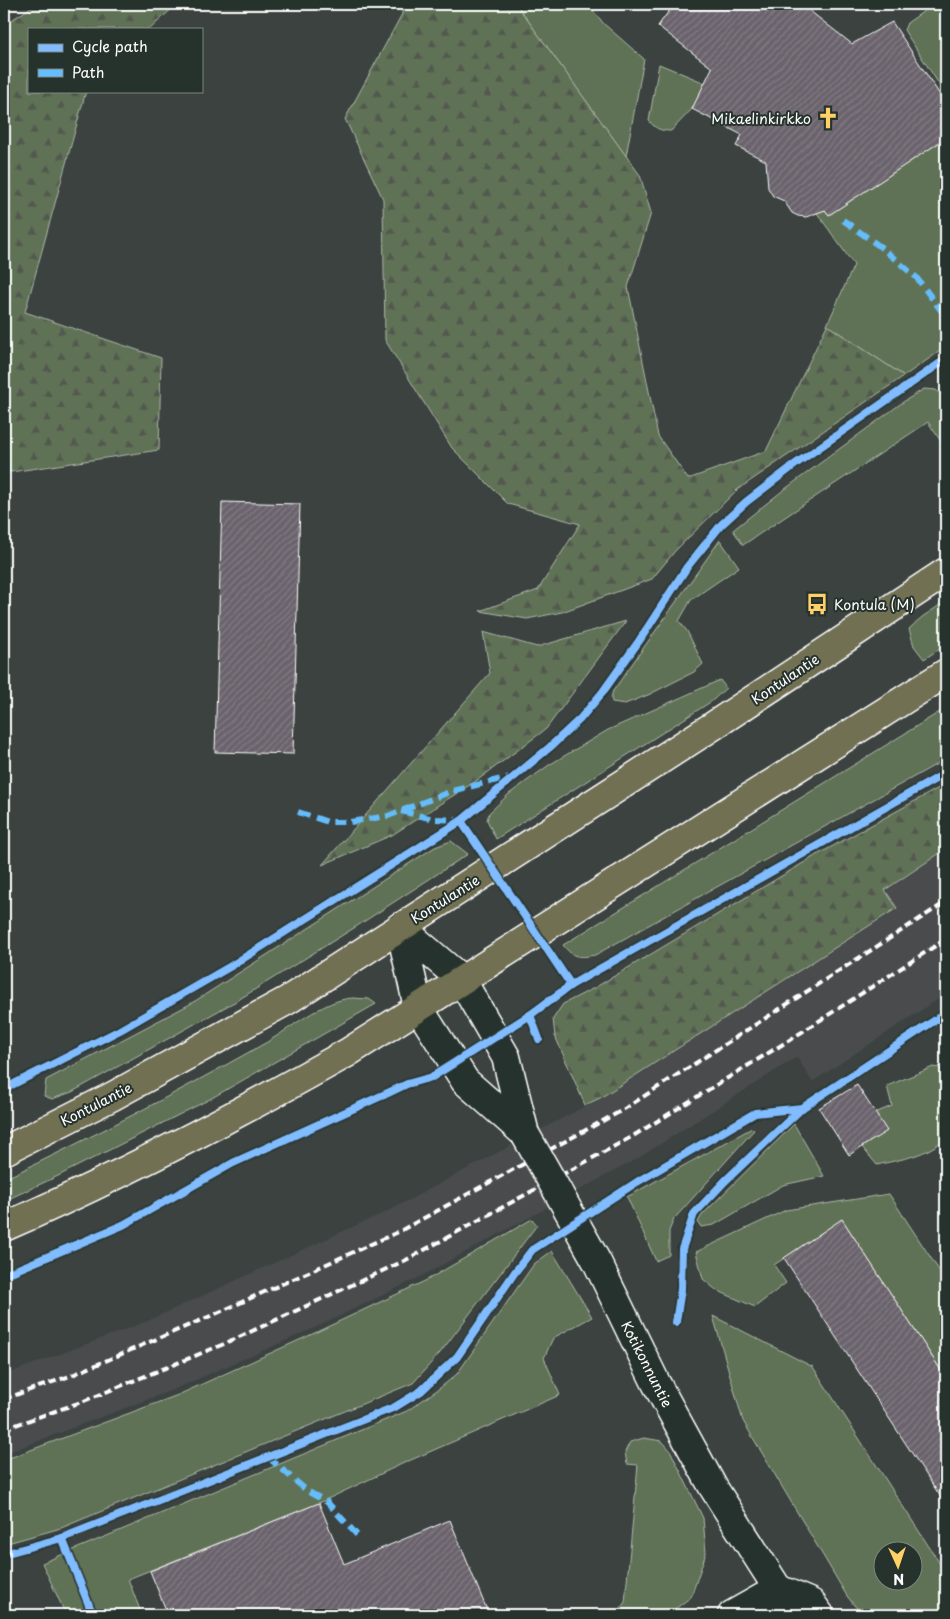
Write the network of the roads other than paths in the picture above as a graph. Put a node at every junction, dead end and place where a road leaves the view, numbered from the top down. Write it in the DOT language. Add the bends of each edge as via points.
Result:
graph roads {
  1 [pos="946,572"];
  2 [pos="946,672"];
  3 [pos="400,927"];
  4 [pos="461,979"];
  5 [pos="418,1007"];
  6 [pos="525,1134"];
  7 [pos="4,1151"];
  8 [pos="4,1227"];
  9 [pos="779,1602"];
  10 [pos="732,1615"];
  11 [pos="820,1615"];
  1 -- 3 [label="main road, Kontulantie" via="705,732"];
  2 -- 4 [label="main road"];
  3 -- 4 [label="street, Kotikonnuntie"];
  3 -- 5 [label="street, Kotikonnuntie"];
  3 -- 7 [label="main road, Kontulantie" via="288,1000 113,1096"];
  4 -- 5 [label="main road"];
  4 -- 6 [label="street, Kotikonnuntie" via="506,1057"];
  5 -- 6 [label="street, Kotikonnuntie" via="465,1081"];
  5 -- 8 [label="main road" via="347,1053 244,1111"];
  6 -- 9 [label="street, Kotikonnuntie, bridge" via="596,1262 712,1488"];
  9 -- 10 [label="street"];
  9 -- 11 [label="street" via="811,1603"];
}
